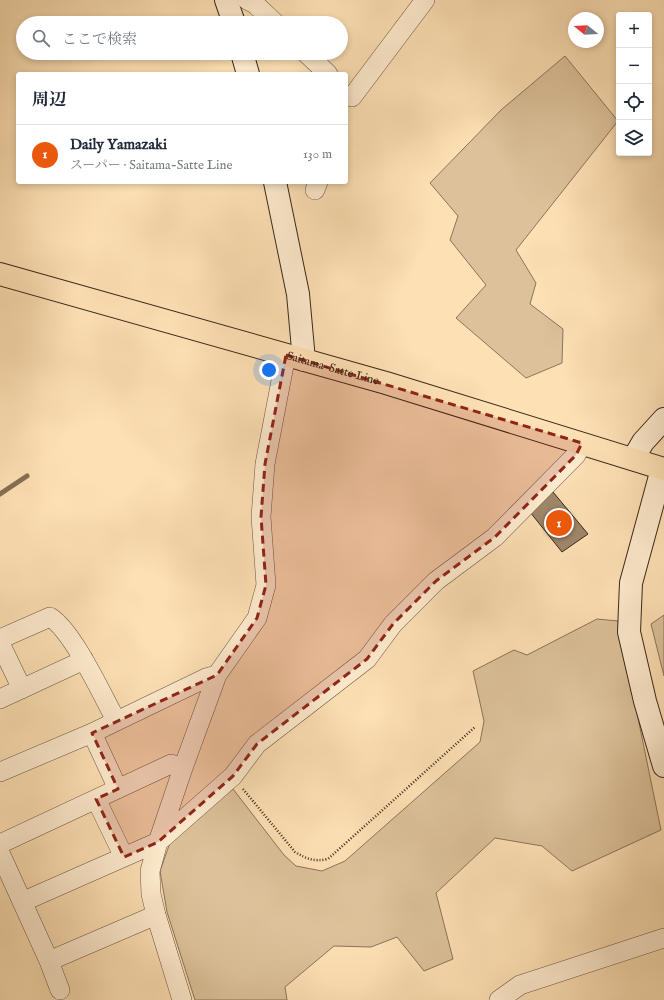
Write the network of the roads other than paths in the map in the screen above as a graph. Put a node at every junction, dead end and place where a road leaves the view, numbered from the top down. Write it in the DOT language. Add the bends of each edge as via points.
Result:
graph roads {
  1 [pos="226,0"];
  2 [pos="247,0"];
  3 [pos="425,0"];
  4 [pos="232,16"];
  5 [pos="268,16"];
  6 [pos="244,60"];
  7 [pos="313,60"];
  8 [pos="247,72"];
  9 [pos="326,72"];
  10 [pos="348,99"];
  11 [pos="275,184"];
  12 [pos="0,274"];
  13 [pos="295,357"];
  14 [pos="664,419"];
  15 [pos="582,443"];
  16 [pos="633,459"];
  17 [pos="663,469"];
  18 [pos="0,639"];
  19 [pos="0,643"];
  20 [pos="84,660"];
  21 [pos="217,675"];
  22 [pos="22,689"];
  23 [pos="0,699"];
  24 [pos="116,720"];
  25 [pos="92,733"];
  26 [pos="664,766"];
  27 [pos="183,768"];
  28 [pos="0,772"];
  29 [pos="118,789"];
  30 [pos="96,799"];
  31 [pos="158,842"];
  32 [pos="0,844"];
  33 [pos="0,853"];
  34 [pos="124,857"];
  35 [pos="22,902"];
  36 [pos="156,915"];
  37 [pos="664,938"];
  38 [pos="49,961"];
  39 [pos="60,990"];
  40 [pos="182,1000"];
  41 [pos="499,1000"];
  1 -- 4 [label="street"];
  2 -- 5 [label="street"];
  3 -- 10 [label="street"];
  6 -- 8 [label="street"];
  7 -- 9 [label="street"];
  11 -- 13 [label="street" via="298,294"];
  12 -- 13 [label="main road, Saitama-Satte Line"];
  13 -- 15 [label="main road, Saitama-Satte Line"];
  13 -- 21 [label="street" via="265,464 261,517 266,584 257,618"];
  14 -- 16 [label="street" via="643,442"];
  15 -- 16 [label="main road, Saitama-Satte Line"];
  15 -- 31 [label="street" via="576,455 495,537 436,582 393,624 368,659 257,744 233,776"];
  16 -- 17 [label="main road, Saitama-Satte Line"];
  17 -- 26 [label="street" via="630,583 629,632"];
  18 -- 20 [label="street" via="50,617 58,622"];
  19 -- 22 [label="street"];
  20 -- 22 [label="street"];
  20 -- 24 [label="street"];
  21 -- 24 [label="street"];
  21 -- 27 [label="street"];
  22 -- 23 [label="street"];
  24 -- 25 [label="street"];
  25 -- 28 [label="street"];
  25 -- 29 [label="street"];
  27 -- 29 [label="street" via="171,764"];
  27 -- 31 [label="street"];
  29 -- 30 [label="street"];
  30 -- 32 [label="street"];
  30 -- 34 [label="street"];
  31 -- 34 [label="street"];
  31 -- 36 [label="street" via="150,871 151,894"];
  33 -- 35 [label="street"];
  34 -- 35 [label="street"];
  35 -- 38 [label="street"];
  36 -- 38 [label="street"];
  36 -- 40 [label="street"];
  37 -- 41 [label="street" via="520,985"];
  38 -- 39 [label="street"];
}
